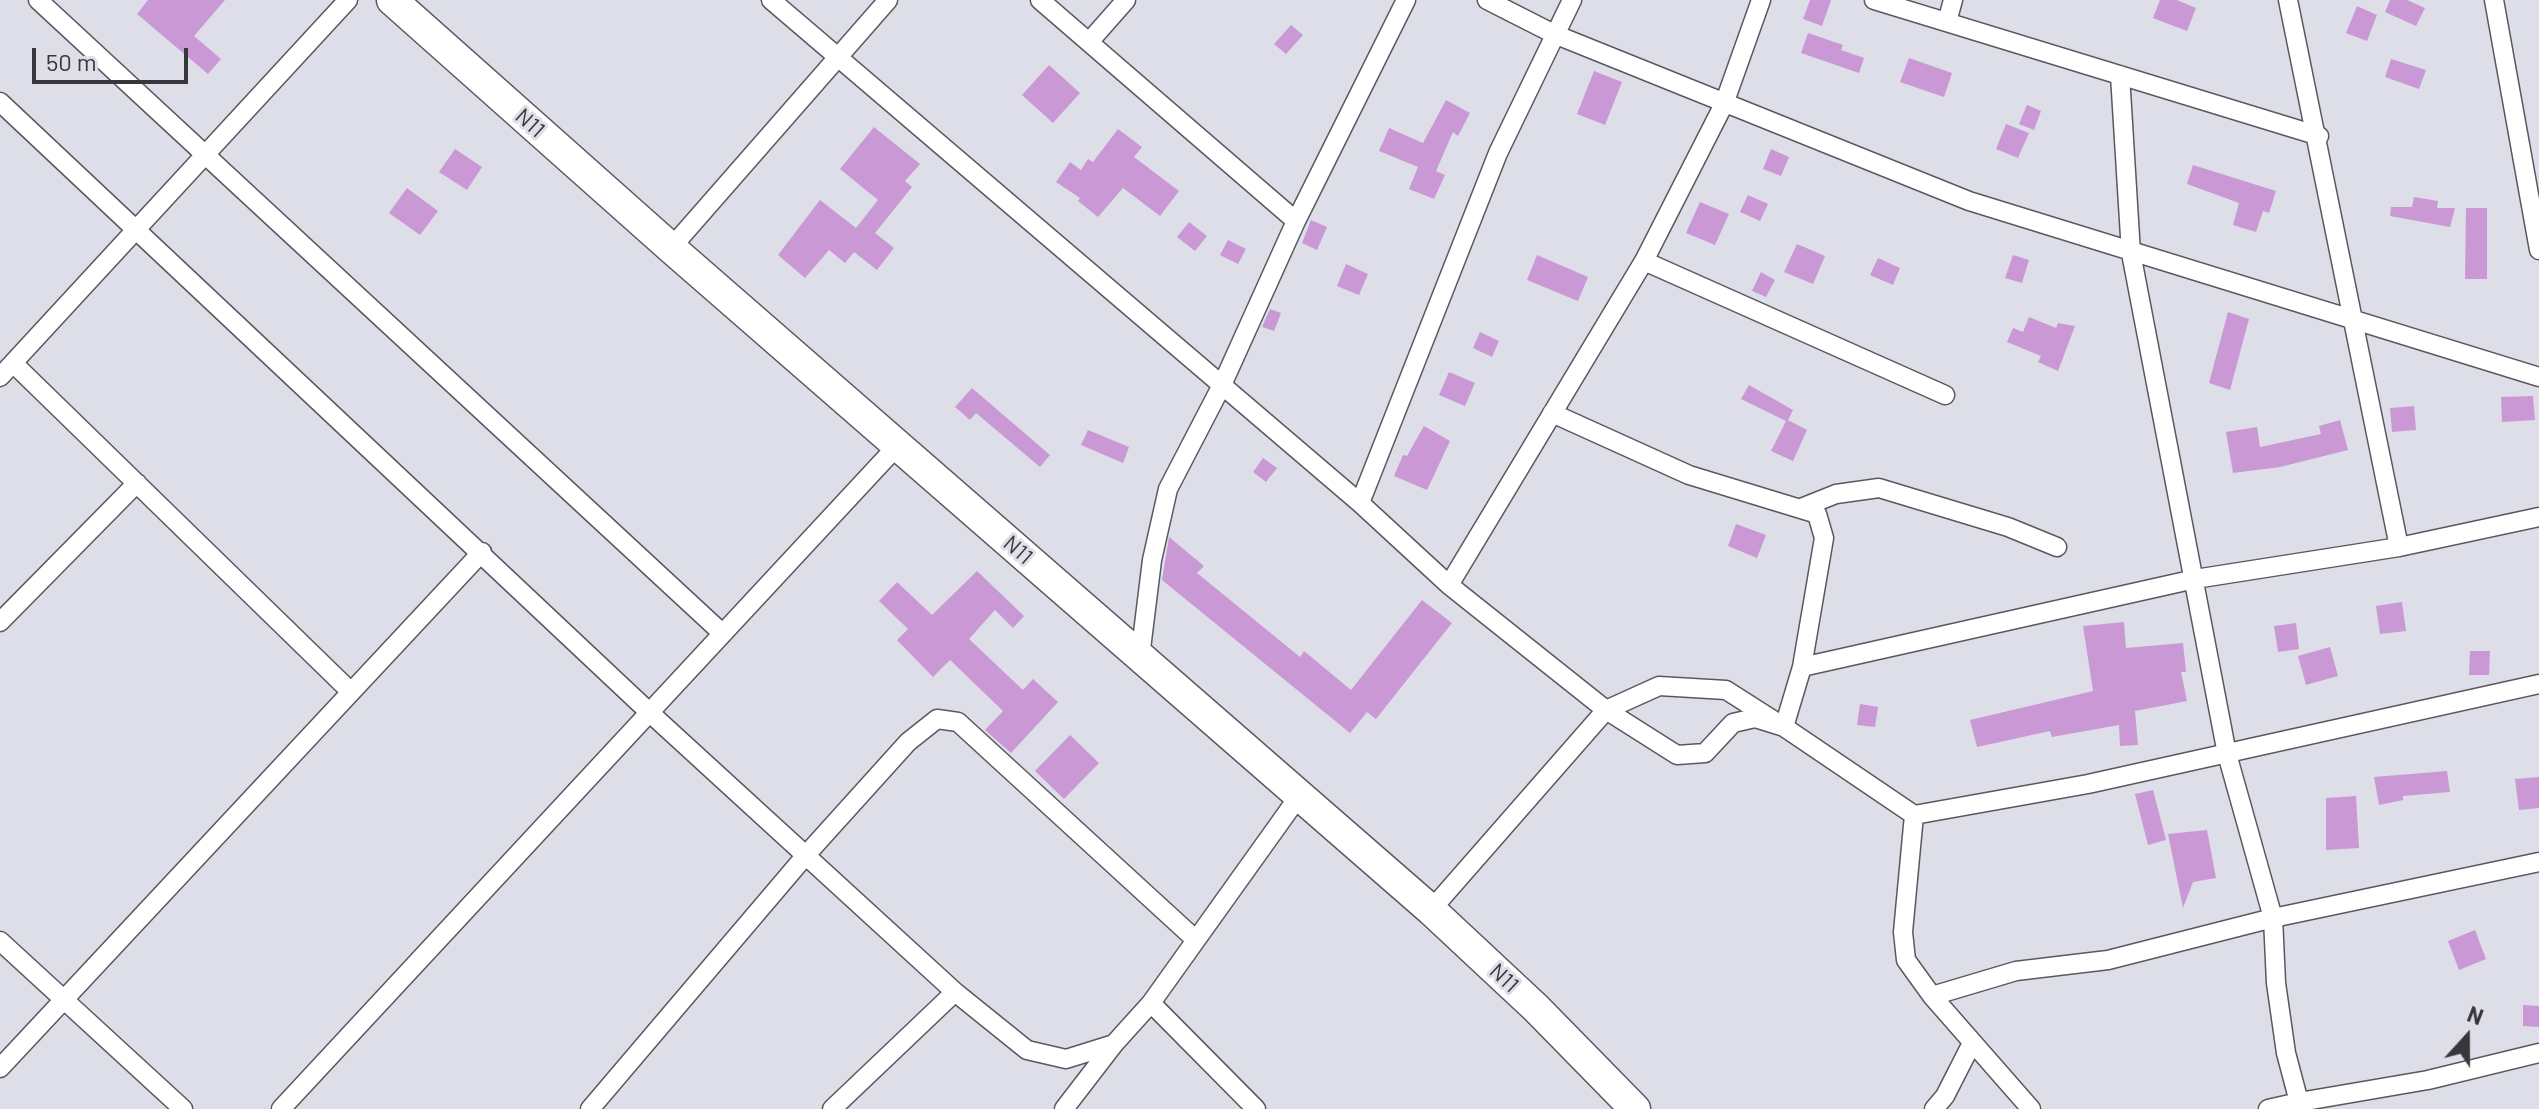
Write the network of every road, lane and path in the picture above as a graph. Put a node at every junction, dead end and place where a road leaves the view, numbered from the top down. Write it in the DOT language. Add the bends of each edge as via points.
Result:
graph roads {
  1 [pos="38,0"];
  2 [pos="348,0"];
  3 [pos="392,0"];
  4 [pos="771,0"];
  5 [pos="888,0"];
  6 [pos="1040,0"];
  7 [pos="1126,0"];
  8 [pos="1406,0"];
  9 [pos="1487,0"];
  10 [pos="1572,0"];
  11 [pos="1761,0"];
  12 [pos="1874,0"];
  13 [pos="1953,0"];
  14 [pos="2288,0"];
  15 [pos="2494,0"];
  16 [pos="1947,22"];
  17 [pos="1554,34"];
  18 [pos="1089,42"];
  19 [pos="837,59"];
  20 [pos="2120,75"];
  21 [pos="0,102"];
  22 [pos="1724,104"];
  23 [pos="2319,136"];
  24 [pos="207,156"];
  25 [pos="1296,221"];
  26 [pos="137,230"];
  27 [pos="671,248"];
  28 [pos="2539,250"];
  29 [pos="2131,253"];
  30 [pos="1644,261"];
  31 [pos="2356,322"];
  32 [pos="7,370"];
  33 [pos="2539,377"];
  34 [pos="1222,385"];
  35 [pos="1945,395"];
  36 [pos="1552,413"];
  37 [pos="898,445"];
  38 [pos="137,483"];
  39 [pos="1360,503"];
  40 [pos="1801,508"];
  41 [pos="2539,517"];
  42 [pos="2057,547"];
  43 [pos="2399,547"];
  44 [pos="482,552"];
  45 [pos="2195,579"];
  46 [pos="1449,585"];
  47 [pos="0,622"];
  48 [pos="722,633"];
  49 [pos="1140,657"];
  50 [pos="1802,667"];
  51 [pos="2539,684"];
  52 [pos="351,692"];
  53 [pos="1606,710"];
  54 [pos="649,712"];
  55 [pos="1784,727"];
  56 [pos="2227,754"];
  57 [pos="1299,796"];
  58 [pos="1914,815"];
  59 [pos="806,855"];
  60 [pos="2539,862"];
  61 [pos="1431,910"];
  62 [pos="2273,918"];
  63 [pos="1196,940"];
  64 [pos="0,941"];
  65 [pos="955,992"];
  66 [pos="1932,996"];
  67 [pos="64,1000"];
  68 [pos="1151,1003"];
  69 [pos="1972,1043"];
  70 [pos="1114,1044"];
  71 [pos="2539,1053"];
  72 [pos="0,1068"];
  73 [pos="2300,1106"];
  74 [pos="183,1109"];
  75 [pos="281,1109"];
  76 [pos="590,1109"];
  77 [pos="832,1109"];
  78 [pos="1064,1109"];
  79 [pos="1256,1109"];
  80 [pos="1635,1109"];
  81 [pos="1934,1109"];
  82 [pos="2031,1109"];
  83 [pos="2268,1109"];
  1 -- 24 [label="street"];
  2 -- 24 [label="street"];
  3 -- 27 [label="main road, N11"];
  4 -- 19 [label="street"];
  5 -- 19 [label="street"];
  6 -- 18 [label="street"];
  7 -- 18 [label="street"];
  8 -- 25 [label="street"];
  9 -- 17 [label="street"];
  10 -- 17 [label="street"];
  11 -- 22 [label="street"];
  12 -- 16 [label="street"];
  13 -- 16 [label="street"];
  14 -- 23 [label="street"];
  15 -- 28 [label="street"];
  16 -- 20 [label="street"];
  17 -- 22 [label="street"];
  17 -- 39 [label="street" via="1498,153"];
  18 -- 25 [label="street"];
  19 -- 27 [label="street"];
  19 -- 34 [label="street"];
  20 -- 23 [label="street"];
  20 -- 29 [label="street"];
  21 -- 26 [label="street"];
  22 -- 29 [label="street" via="1969,201"];
  22 -- 30 [label="street"];
  23 -- 31 [label="street"];
  24 -- 26 [label="street"];
  24 -- 48 [label="street"];
  25 -- 34 [label="street"];
  26 -- 32 [label="street"];
  26 -- 44 [label="street"];
  27 -- 37 [label="main road, N11"];
  29 -- 31 [label="street"];
  29 -- 45 [label="street"];
  30 -- 35 [label="street"];
  30 -- 36 [label="street"];
  31 -- 33 [label="street"];
  31 -- 43 [label="street"];
  32 -- 38 [label="street"];
  34 -- 39 [label="street"];
  34 -- 49 [label="street" via="1168,489 1152,560"];
  36 -- 40 [label="street" via="1689,475"];
  36 -- 46 [label="street"];
  37 -- 48 [label="street"];
  37 -- 49 [label="main road, N11"];
  38 -- 47 [label="street"];
  38 -- 52 [label="street"];
  39 -- 46 [label="street"];
  40 -- 42 [label="street" via="1836,494 1879,488"];
  40 -- 50 [label="street" via="1817,514 1824,538"];
  41 -- 43 [label="street"];
  43 -- 45 [label="street"];
  44 -- 52 [label="street"];
  44 -- 54 [label="street"];
  45 -- 50 [label="street"];
  45 -- 56 [label="street"];
  46 -- 53 [label="street"];
  48 -- 54 [label="street"];
  49 -- 57 [label="main road, N11"];
  50 -- 55 [label="street"];
  51 -- 56 [label="street"];
  52 -- 67 [label="street"];
  53 -- 55 [label="street" via="1659,686 1726,690"];
  53 -- 55 [label="street" via="1677,755 1705,753 1733,723 1755,718"];
  53 -- 61 [label="street"];
  54 -- 59 [label="street"];
  54 -- 75 [label="street"];
  55 -- 58 [label="street"];
  56 -- 58 [label="street"];
  56 -- 62 [label="street"];
  57 -- 61 [label="main road, N11"];
  57 -- 63 [label="street"];
  58 -- 66 [label="street" via="1903,932 1906,960"];
  59 -- 63 [label="street" via="908,742 937,719 958,722"];
  59 -- 65 [label="street"];
  59 -- 76 [label="street"];
  60 -- 62 [label="street"];
  61 -- 80 [label="main road, N11"];
  62 -- 66 [label="street" via="2108,960 2016,971"];
  62 -- 73 [label="street" via="2286,1053"];
  63 -- 68 [label="street"];
  64 -- 67 [label="street"];
  65 -- 70 [label="street" via="1027,1050 1066,1059"];
  65 -- 77 [label="street"];
  66 -- 69 [label="street"];
  67 -- 72 [label="street"];
  67 -- 74 [label="street"];
  68 -- 70 [label="street"];
  68 -- 79 [label="street"];
  69 -- 81 [label="street"];
  69 -- 82 [label="street"];
  70 -- 78 [label="street"];
  71 -- 73 [label="street"];
  73 -- 83 [label="street"];
}
